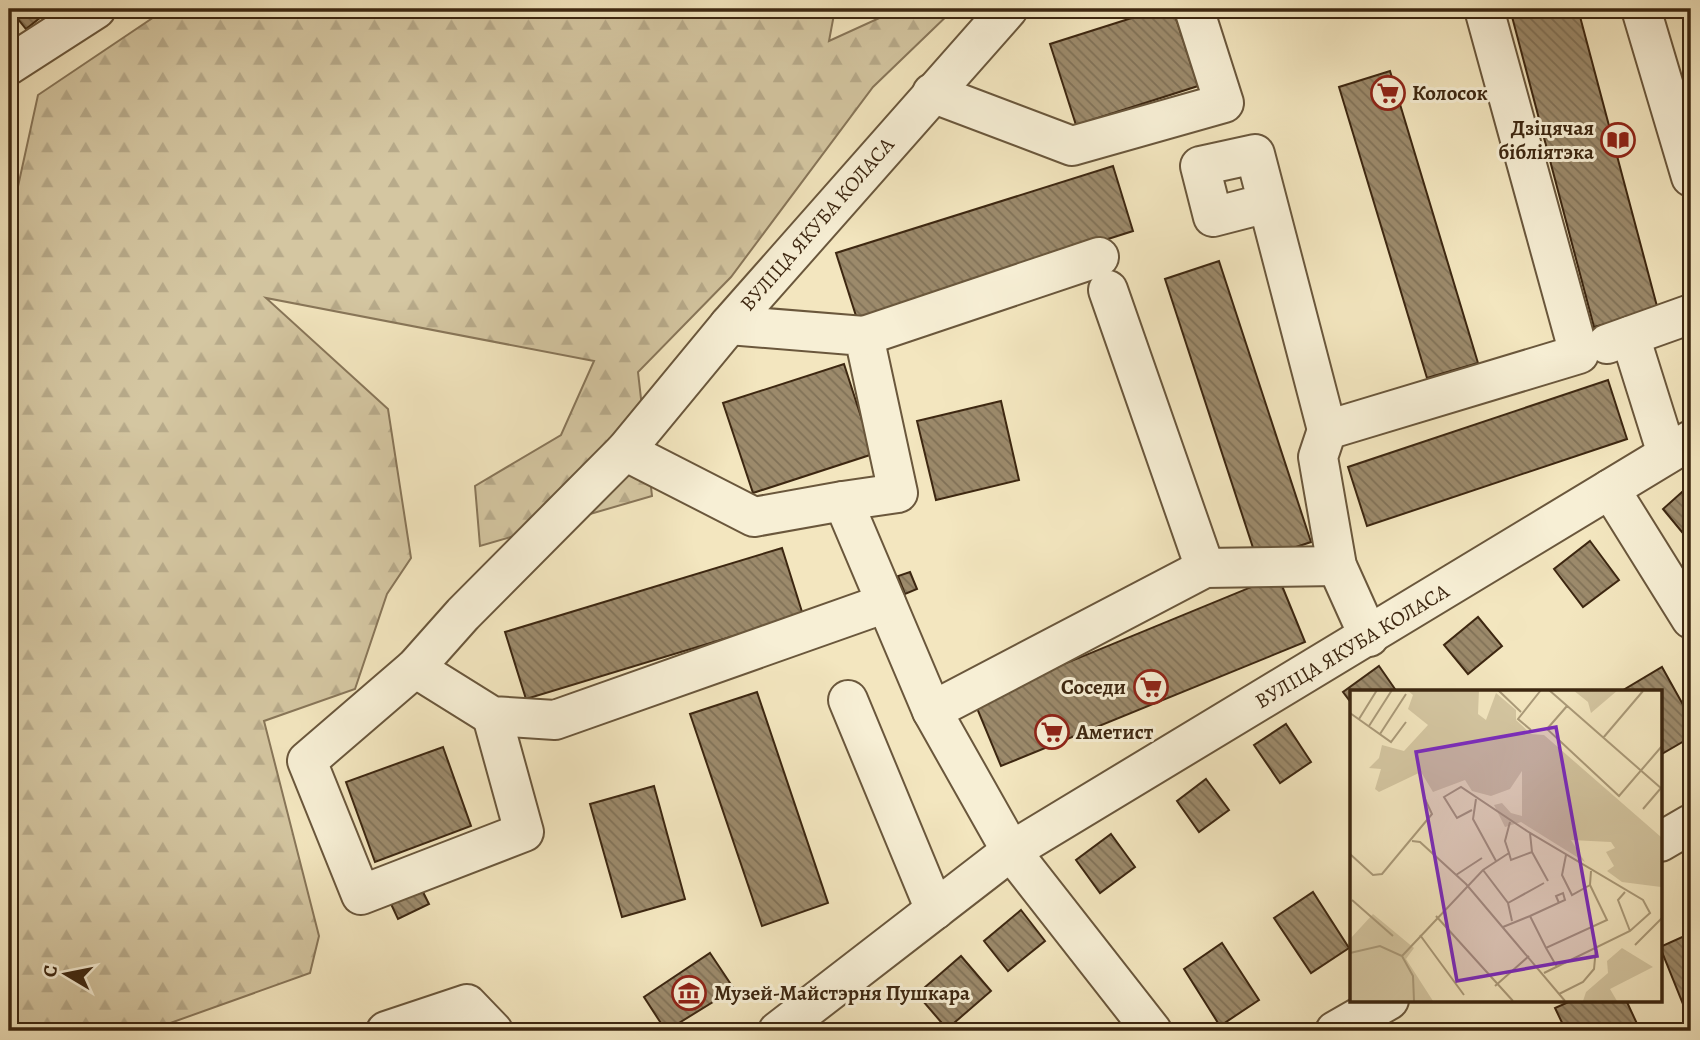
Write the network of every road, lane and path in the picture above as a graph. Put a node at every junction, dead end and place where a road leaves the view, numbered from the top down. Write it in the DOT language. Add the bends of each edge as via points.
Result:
graph roads {
  1 [pos="96,9"];
  2 [pos="1008,9"];
  3 [pos="1194,9"];
  4 [pos="1483,9"];
  5 [pos="1641,9"];
  6 [pos="9,65"];
  7 [pos="932,93"];
  8 [pos="1691,177"];
  9 [pos="1267,203"];
  10 [pos="1691,314"];
  11 [pos="729,326"];
  12 [pos="864,336"];
  13 [pos="1630,336"];
  14 [pos="1579,354"];
  15 [pos="1327,430"];
  16 [pos="1679,447"];
  17 [pos="625,451"];
  18 [pos="1610,489"];
  19 [pos="843,501"];
  20 [pos="1337,566"];
  21 [pos="1205,568"];
  22 [pos="886,603"];
  23 [pos="1691,619"];
  24 [pos="1368,637"];
  25 [pos="415,668"];
  26 [pos="848,700"];
  27 [pos="932,711"];
  28 [pos="492,716"];
  29 [pos="1691,824"];
  30 [pos="1662,841"];
  31 [pos="1011,851"];
  32 [pos="934,910"];
  33 [pos="1386,1002"];
  34 [pos="386,1031"];
  35 [pos="493,1031"];
  36 [pos="778,1031"];
  37 [pos="1152,1031"];
  38 [pos="1335,1031"];
  1 -- 6 [label="street"];
  2 -- 7 [label="street, ВУЛІЦА ЯКУБА КОЛАСА"];
  3 -- 7 [label="street" via="1224,103 1072,146"];
  4 -- 14 [label="street"];
  5 -- 8 [label="street"];
  7 -- 11 [label="street, ВУЛІЦА ЯКУБА КОЛАСА"];
  9 -- 15 [label="street"];
  10 -- 13 [label="street"];
  11 -- 12 [label="street, ВУЛІЦА ЯКУБА КОЛАСА"];
  11 -- 17 [label="street"];
  12 -- 19 [label="street" via="898,493"];
  12 -- 21 [label="street" via="1104,273"];
  13 -- 14 [label="street"];
  13 -- 16 [label="street"];
  14 -- 15 [label="street"];
  15 -- 20 [label="street" via="1318,457"];
  16 -- 18 [label="street, ВУЛІЦА ЯКУБА КОЛАСА"];
  17 -- 19 [label="street" via="754,517"];
  17 -- 25 [label="street"];
  18 -- 23 [label="street"];
  18 -- 24 [label="street, ВУЛІЦА ЯКУБА КОЛАСА"];
  19 -- 22 [label="street"];
  20 -- 21 [label="street"];
  20 -- 24 [label="street"];
  21 -- 27 [label="street"];
  22 -- 27 [label="street"];
  22 -- 28 [label="street" via="555,720"];
  24 -- 31 [label="street, ВУЛІЦА ЯКУБА КОЛАСА"];
  25 -- 28 [label="street"];
  25 -- 28 [label="street" via="307,761 361,895 524,832"];
  26 -- 32 [label="street"];
  27 -- 31 [label="street"];
  29 -- 30 [label="street"];
  31 -- 32 [label="street, ВУЛІЦА ЯКУБА КОЛАСА"];
  31 -- 37 [label="street"];
  32 -- 36 [label="street, ВУЛІЦА ЯКУБА КОЛАСА"];
  33 -- 38 [label="street"];
  34 -- 35 [label="street" via="467,1004"];
}
